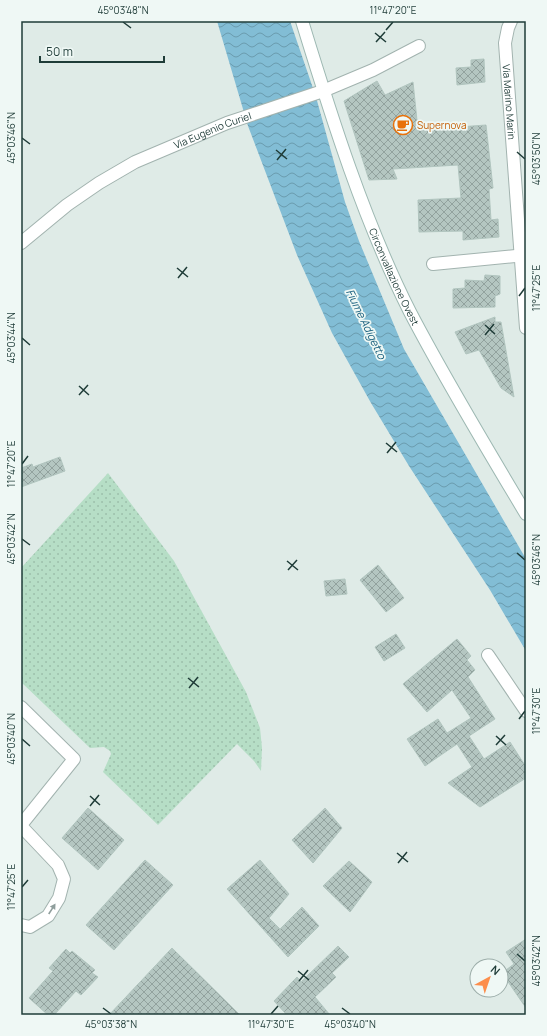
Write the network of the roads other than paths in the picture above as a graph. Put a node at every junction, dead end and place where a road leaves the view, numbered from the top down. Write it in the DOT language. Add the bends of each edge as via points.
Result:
graph roads {
  1 [pos="302,21"];
  2 [pos="511,21"];
  3 [pos="419,46"];
  4 [pos="319,92"];
  5 [pos="21,243"];
  6 [pos="524,255"];
  7 [pos="433,264"];
  8 [pos="526,328"];
  9 [pos="526,514"];
  10 [pos="488,655"];
  11 [pos="21,707"];
  12 [pos="526,711"];
  13 [pos="21,826"];
  14 [pos="21,925"];
  1 -- 4 [label="street, Circonvallazione Ovest"];
  2 -- 6 [label="street, Via Marino Marin" via="505,43"];
  3 -- 4 [label="street, Via Eugenio Curiel" via="373,70"];
  4 -- 5 [label="street, Via Eugenio Curiel" via="231,122 135,162 67,205"];
  4 -- 9 [label="street, Circonvallazione Ovest" via="380,247 410,312"];
  6 -- 7 [label="street"];
  6 -- 8 [label="street, Via Marino Marin"];
  10 -- 12 [label="street"];
  11 -- 13 [label="street" via="74,760"];
  14 -- 13 [label="street, one-way" via="30,927 48,916 59,898 64,879 58,865"];
}
